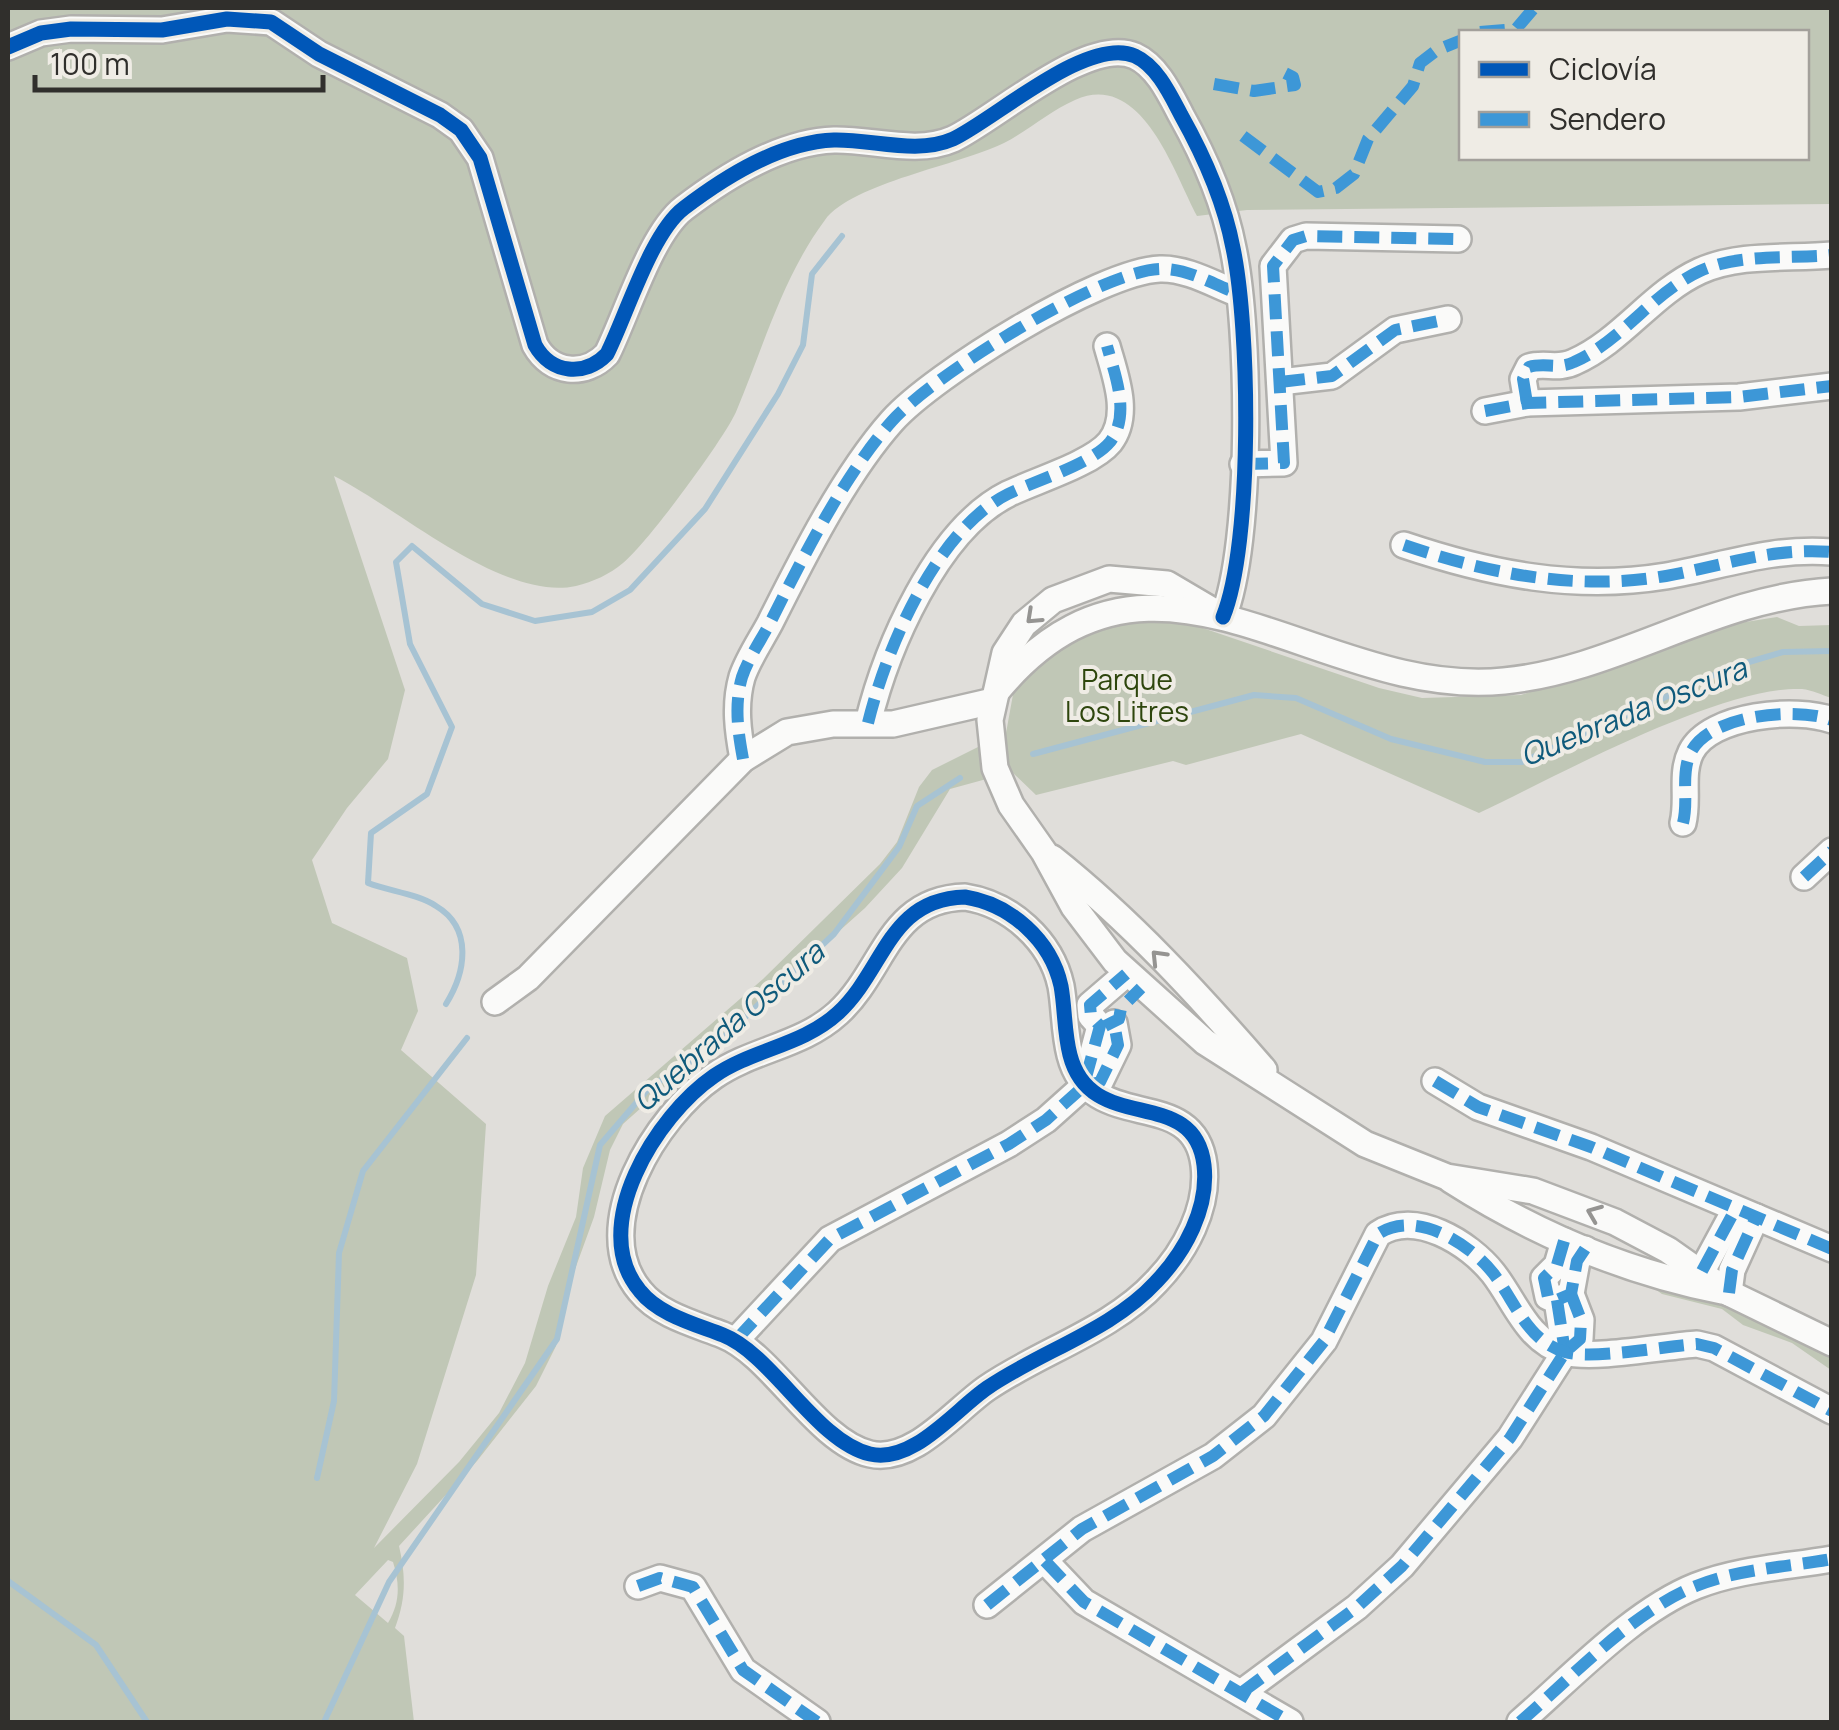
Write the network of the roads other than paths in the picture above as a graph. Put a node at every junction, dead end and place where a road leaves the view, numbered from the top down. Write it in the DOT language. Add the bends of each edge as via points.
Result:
graph roads {
  1 [pos="8,47"];
  2 [pos="1458,239"];
  3 [pos="1832,255"];
  4 [pos="1239,294"];
  5 [pos="1448,320"];
  6 [pos="1106,346"];
  7 [pos="1280,382"];
  8 [pos="1832,386"];
  9 [pos="1527,403"];
  10 [pos="1485,412"];
  11 [pos="1244,464"];
  12 [pos="1404,545"];
  13 [pos="1832,552"];
  14 [pos="1832,591"];
  15 [pos="1776,598"];
  16 [pos="1832,609"];
  17 [pos="1223,617"];
  18 [pos="995,696"];
  19 [pos="1832,720"];
  20 [pos="868,723"];
  21 [pos="744,760"];
  22 [pos="1683,822"];
  23 [pos="1832,851"];
  24 [pos="1804,877"];
  25 [pos="1084,899"];
  26 [pos="1134,981"];
  27 [pos="495,1002"];
  28 [pos="1225,1022"];
  29 [pos="1205,1042"];
  30 [pos="1434,1082"];
  31 [pos="1084,1086"];
  32 [pos="1282,1091"];
  33 [pos="1446,1178"];
  34 [pos="1516,1187"];
  35 [pos="1746,1214"];
  36 [pos="1508,1215"];
  37 [pos="1575,1245"];
  38 [pos="1832,1249"];
  39 [pos="1668,1250"];
  40 [pos="1702,1271"];
  41 [pos="1656,1276"];
  42 [pos="1730,1293"];
  43 [pos="736,1340"];
  44 [pos="1832,1342"];
  45 [pos="1565,1352"];
  46 [pos="1832,1410"];
  47 [pos="1832,1559"];
  48 [pos="1045,1560"];
  49 [pos="638,1586"];
  50 [pos="987,1605"];
  51 [pos="1241,1693"];
  52 [pos="816,1722"];
  53 [pos="1290,1722"];
  54 [pos="1520,1722"];
  1 -- 4 [label="street" via="72,29 271,22 440,115 480,158 536,345 555,366 574,370 608,354 665,225 769,155 832,140 940,144 1052,76 1123,52 1156,73 1196,142 1221,201"];
  2 -- 7 [label="street" via="1292,240 1273,266"];
  3 -- 9 [label="street" via="1740,260 1699,272 1591,354 1560,367 1529,367 1523,379"];
  4 -- 11 [label="street"];
  4 -- 21 [label="street" via="1183,272 1125,275 1046,314 923,394 892,422 844,492 742,677 736,724"];
  5 -- 7 [label="street" via="1395,330 1332,376"];
  6 -- 20 [label="street" via="1120,394 1110,441 1003,496 950,545 897,633"];
  7 -- 11 [label="street" via="1284,462"];
  8 -- 9 [label="street" via="1739,398"];
  9 -- 10 [label="street"];
  11 -- 17 [label="street" via="1243,510"];
  12 -- 13 [label="street" via="1488,570 1586,583 1664,576 1763,553"];
  14 -- 15 [label="street"];
  15 -- 16 [label="street"];
  15 -- 17 [label="street" via="1554,672 1482,682 1401,674"];
  17 -- 18 [label="street" via="1152,607 1096,616 1050,638"];
  18 -- 20 [label="street" via="893,724"];
  18 -- 25 [label="street" via="990,737 1010,805"];
  19 -- 22 [label="street" via="1779,713 1704,738 1688,761"];
  20 -- 21 [label="street" via="787,732"];
  21 -- 27 [label="street" via="528,978"];
  23 -- 24 [label="street"];
  25 -- 26 [label="street"];
  28 -- 25 [label="street, one-way"];
  26 -- 29 [label="street"];
  26 -- 31 [label="street" via="1090,1005 1091,1016 1107,1025"];
  28 -- 29 [label="street"];
  28 -- 32 [label="street"];
  29 -- 32 [label="street"];
  30 -- 35 [label="street"];
  31 -- 43 [label="street" via="1009,1144 816,1249"];
  31 -- 43 [label="street" via="1114,1105 1181,1120 1204,1158 1202,1198 1190,1234 1168,1270 1136,1301 987,1388 906,1450 883,1456 855,1448"];
  31 -- 43 [label="street" via="1070,1057 1060,983 1035,934 995,905 965,896 934,900 909,915 836,1015 700,1086 653,1144 626,1195 619,1242 641,1293 674,1316"];
  32 -- 33 [label="street" via="1365,1144"];
  33 -- 34 [label="street"];
  33 -- 36 [label="street"];
  34 -- 36 [label="street"];
  39 -- 34 [label="street, one-way" via="1600,1216"];
  35 -- 38 [label="street"];
  35 -- 40 [label="street"];
  35 -- 42 [label="street"];
  36 -- 37 [label="street"];
  37 -- 41 [label="street"];
  37 -- 45 [label="street" via="1543,1287 1548,1297 1564,1297 1580,1320 1580,1338"];
  39 -- 40 [label="street"];
  39 -- 41 [label="street"];
  40 -- 42 [label="street"];
  41 -- 42 [label="street"];
  42 -- 44 [label="street"];
  45 -- 46 [label="street" via="1697,1344"];
  45 -- 48 [label="street" via="1522,1320 1492,1271 1459,1245 1428,1227 1386,1228 1324,1342 1264,1416 1213,1456 1082,1529"];
  45 -- 51 [label="street" via="1510,1438 1402,1566"];
  47 -- 54 [label="street" via="1717,1579 1674,1596"];
  48 -- 50 [label="street"];
  48 -- 51 [label="street" via="1084,1602"];
  49 -- 52 [label="street" via="660,1578 693,1588 743,1670"];
  51 -- 53 [label="street"];
}
